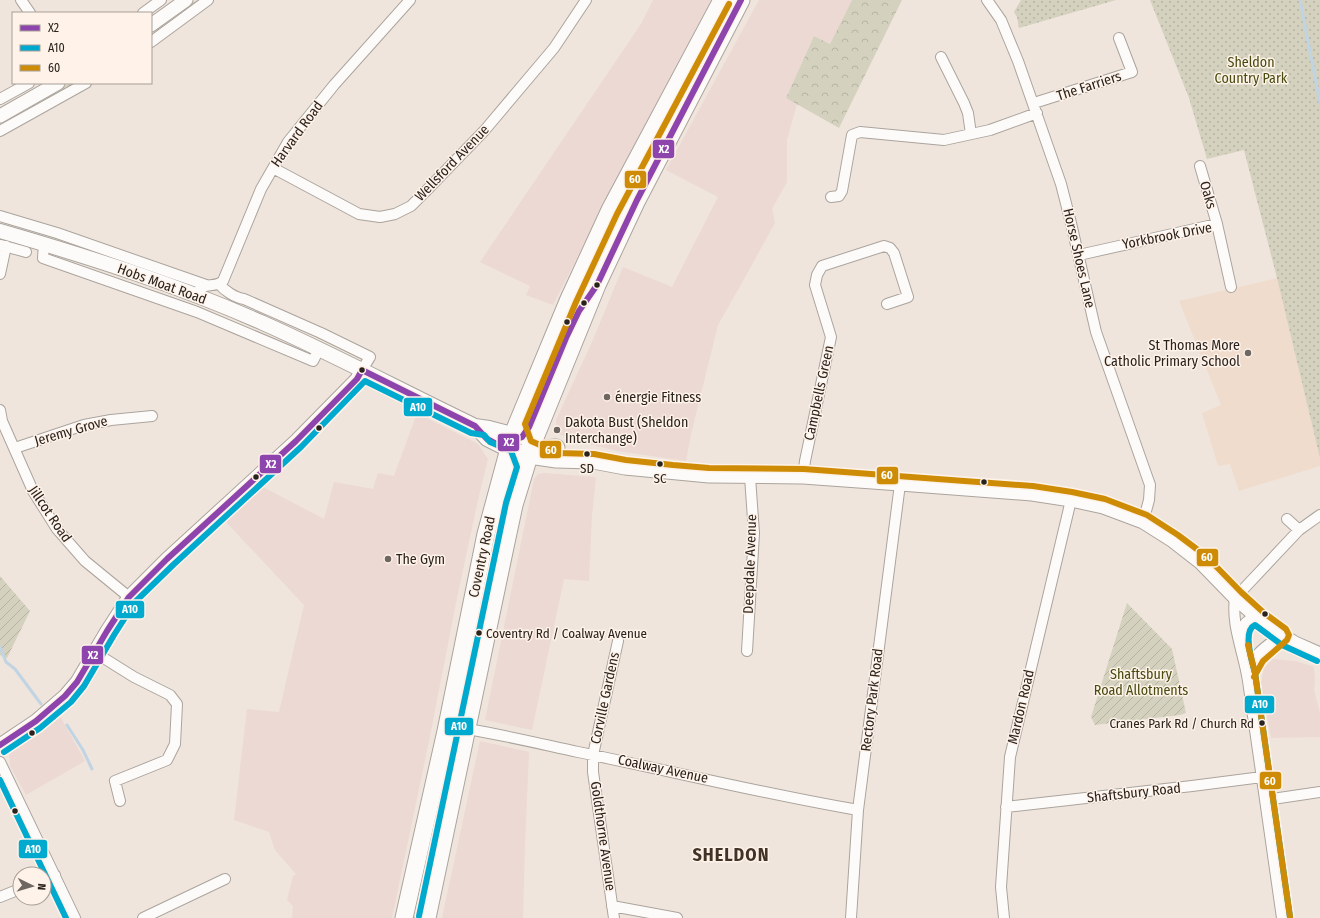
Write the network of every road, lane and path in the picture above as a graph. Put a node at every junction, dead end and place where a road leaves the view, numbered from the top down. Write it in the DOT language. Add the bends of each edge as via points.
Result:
graph roads {
  1 [pos="21,0"];
  2 [pos="161,0"];
  3 [pos="186,0"];
  4 [pos="208,0"];
  5 [pos="410,0"];
  6 [pos="586,0"];
  7 [pos="722,0"];
  8 [pos="741,0"];
  9 [pos="987,0"];
  10 [pos="29,12"];
  11 [pos="144,12"];
  12 [pos="152,24"];
  13 [pos="1119,38"];
  14 [pos="152,41"];
  15 [pos="941,57"];
  16 [pos="27,84"];
  17 [pos="56,84"];
  18 [pos="84,84"];
  19 [pos="0,99"];
  20 [pos="1035,108"];
  21 [pos="0,116"];
  22 [pos="0,131"];
  23 [pos="971,134"];
  24 [pos="1200,166"];
  25 [pos="273,168"];
  26 [pos="831,197"];
  27 [pos="0,216"];
  28 [pos="1217,224"];
  29 [pos="0,231"];
  30 [pos="44,244"];
  31 [pos="3,245"];
  32 [pos="26,252"];
  33 [pos="1079,255"];
  34 [pos="0,274"];
  35 [pos="219,284"];
  36 [pos="206,285"];
  37 [pos="1231,287"];
  38 [pos="196,296"];
  39 [pos="887,304"];
  40 [pos="238,305"];
  41 [pos="319,349"];
  42 [pos="362,370"];
  43 [pos="0,410"];
  44 [pos="152,416"];
  45 [pos="475,426"];
  46 [pos="519,445"];
  47 [pos="15,448"];
  48 [pos="556,455"];
  49 [pos="750,477"];
  50 [pos="803,477"];
  51 [pos="900,484"];
  52 [pos="1071,500"];
  53 [pos="1320,515"];
  54 [pos="1287,519"];
  55 [pos="1143,522"];
  56 [pos="1299,530"];
  57 [pos="129,597"];
  58 [pos="1235,598"];
  59 [pos="1256,616"];
  60 [pos="1281,635"];
  61 [pos="618,640"];
  62 [pos="1240,645"];
  63 [pos="747,651"];
  64 [pos="94,652"];
  65 [pos="1320,654"];
  66 [pos="1247,674"];
  67 [pos="456,731"];
  68 [pos="0,745"];
  69 [pos="593,755"];
  70 [pos="0,762"];
  71 [pos="1262,777"];
  72 [pos="1320,792"];
  73 [pos="1266,800"];
  74 [pos="120,801"];
  75 [pos="1006,807"];
  76 [pos="858,810"];
  77 [pos="55,875"];
  78 [pos="52,876"];
  79 [pos="225,879"];
  80 [pos="12,892"];
  81 [pos="0,896"];
  82 [pos="612,906"];
  83 [pos="75,918"];
  84 [pos="143,918"];
  85 [pos="404,918"];
  86 [pos="427,918"];
  87 [pos="614,918"];
  88 [pos="677,918"];
  89 [pos="851,918"];
  90 [pos="1004,918"];
  91 [pos="1282,918"];
  1 -- 10 [label="street"];
  2 -- 11 [label="street"];
  3 -- 12 [label="street"];
  4 -- 14 [label="street"];
  5 -- 25 [label="street, Harvard Road" via="334,85 288,142"];
  6 -- 25 [label="street, Wellsford Avenue" via="554,48 484,131 411,206 395,214 380,217 359,214"];
  7 -- 46 [label="highway, Coventry Road" via="610,210 569,299"];
  8 -- 46 [label="highway" via="637,200 597,285 579,311"];
  9 -- 20 [label="street, Horse Shoes Lane" via="1001,20"];
  13 -- 20 [label="street, The Farriers" via="1132,72"];
  15 -- 23 [label="street" via="968,113"];
  16 -- 19 [label="street"];
  17 -- 21 [label="street"];
  18 -- 22 [label="street"];
  20 -- 23 [label="street" via="990,130"];
  20 -- 33 [label="street, Horse Shoes Lane" via="1061,184"];
  23 -- 26 [label="street" via="944,140 860,132 852,135 842,191 839,196"];
  24 -- 28 [label="street, Oaks"];
  25 -- 35 [label="street, Harvard Road" via="260,189 223,281"];
  27 -- 36 [label="street, Hobs Moat Road" via="57,232"];
  28 -- 33 [label="street, Yorkbrook Drive"];
  28 -- 37 [label="street, Yorkbrook Drive"];
  29 -- 30 [label="main road, Hobs Moat Road"];
  30 -- 38 [label="main road, Hobs Moat Road"];
  30 -- 41 [label="street, Hobs Moat Road" via="43,258 197,312 313,361"];
  31 -- 32 [label="street"];
  31 -- 34 [label="street"];
  33 -- 55 [label="street, Horse Shoes Lane" via="1096,332 1150,485"];
  35 -- 36 [label="street"];
  35 -- 40 [label="street, Hobs Moat Road"];
  36 -- 38 [label="street" via="198,290"];
  38 -- 40 [label="main road, Hobs Moat Road"];
  39 -- 50 [label="street, Campbells Green" via="908,297 894,253 890,248 884,246 822,266 817,275 816,285 832,337"];
  40 -- 41 [label="main road, Hobs Moat Road"];
  40 -- 42 [label="street, Hobs Moat Road" via="244,299 322,332 370,357"];
  41 -- 42 [label="main road, Hobs Moat Road"];
  42 -- 45 [label="main road, Hobs Moat Road"];
  42 -- 57 [label="street" via="357,379 296,441"];
  43 -- 47 [label="street, Jillcot Road" via="2,421"];
  44 -- 47 [label="street, Jeremy Grove" via="84,425"];
  45 -- 46 [label="main road, Hobs Moat Road" via="489,428"];
  45 -- 46 [label="main road, Hobs Moat Road" via="487,439"];
  46 -- 48 [label="highway"];
  46 -- 67 [label="highway, Coventry Road" via="514,505 505,547 492,577"];
  46 -- 67 [label="highway, Coventry Road" via="486,534 475,591"];
  47 -- 57 [label="street, Jillcot Road" via="33,491 57,529 85,561"];
  48 -- 49 [label="street" via="625,468 708,476"];
  49 -- 50 [label="street"];
  49 -- 63 [label="street, Deepdale Avenue" via="754,533"];
  50 -- 51 [label="street"];
  51 -- 52 [label="street" via="1032,494"];
  51 -- 76 [label="street, Rectory Park Road"];
  52 -- 55 [label="street" via="1103,507"];
  52 -- 75 [label="street, Mardon Road" via="1010,757"];
  53 -- 56 [label="street"];
  54 -- 56 [label="street"];
  55 -- 58 [label="street" via="1200,562"];
  56 -- 58 [label="street"];
  57 -- 64 [label="street"];
  58 -- 59 [label="street"];
  58 -- 62 [label="street" via="1233,610"];
  59 -- 60 [label="street"];
  59 -- 62 [label="street" via="1246,620 1242,627"];
  60 -- 65 [label="street"];
  60 -- 66 [label="street" via="1252,660"];
  61 -- 69 [label="street, Corville Gardens"];
  62 -- 66 [label="street"];
  64 -- 68 [label="street" via="77,682 65,696 36,721"];
  64 -- 74 [label="street" via="170,695 177,704 175,744 166,760 115,781"];
  66 -- 71 [label="street"];
  67 -- 69 [label="street, Coalway Avenue"];
  67 -- 85 [label="highway" via="436,777"];
  67 -- 86 [label="highway, Coventry Road"];
  69 -- 76 [label="street, Coalway Avenue"];
  69 -- 82 [label="street, Goldthorne Avenue" via="593,772"];
  70 -- 77 [label="street"];
  71 -- 73 [label="street"];
  71 -- 75 [label="street, Shaftsbury Road"];
  72 -- 73 [label="street"];
  73 -- 91 [label="street"];
  75 -- 90 [label="street, Mardon Road" via="1001,887"];
  76 -- 89 [label="street, Rectory Park Road"];
  77 -- 78 [label="street"];
  77 -- 83 [label="street"];
  79 -- 84 [label="street"];
  80 -- 81 [label="street"];
  82 -- 87 [label="street, Goldthorne Avenue"];
  82 -- 88 [label="street"];
}
